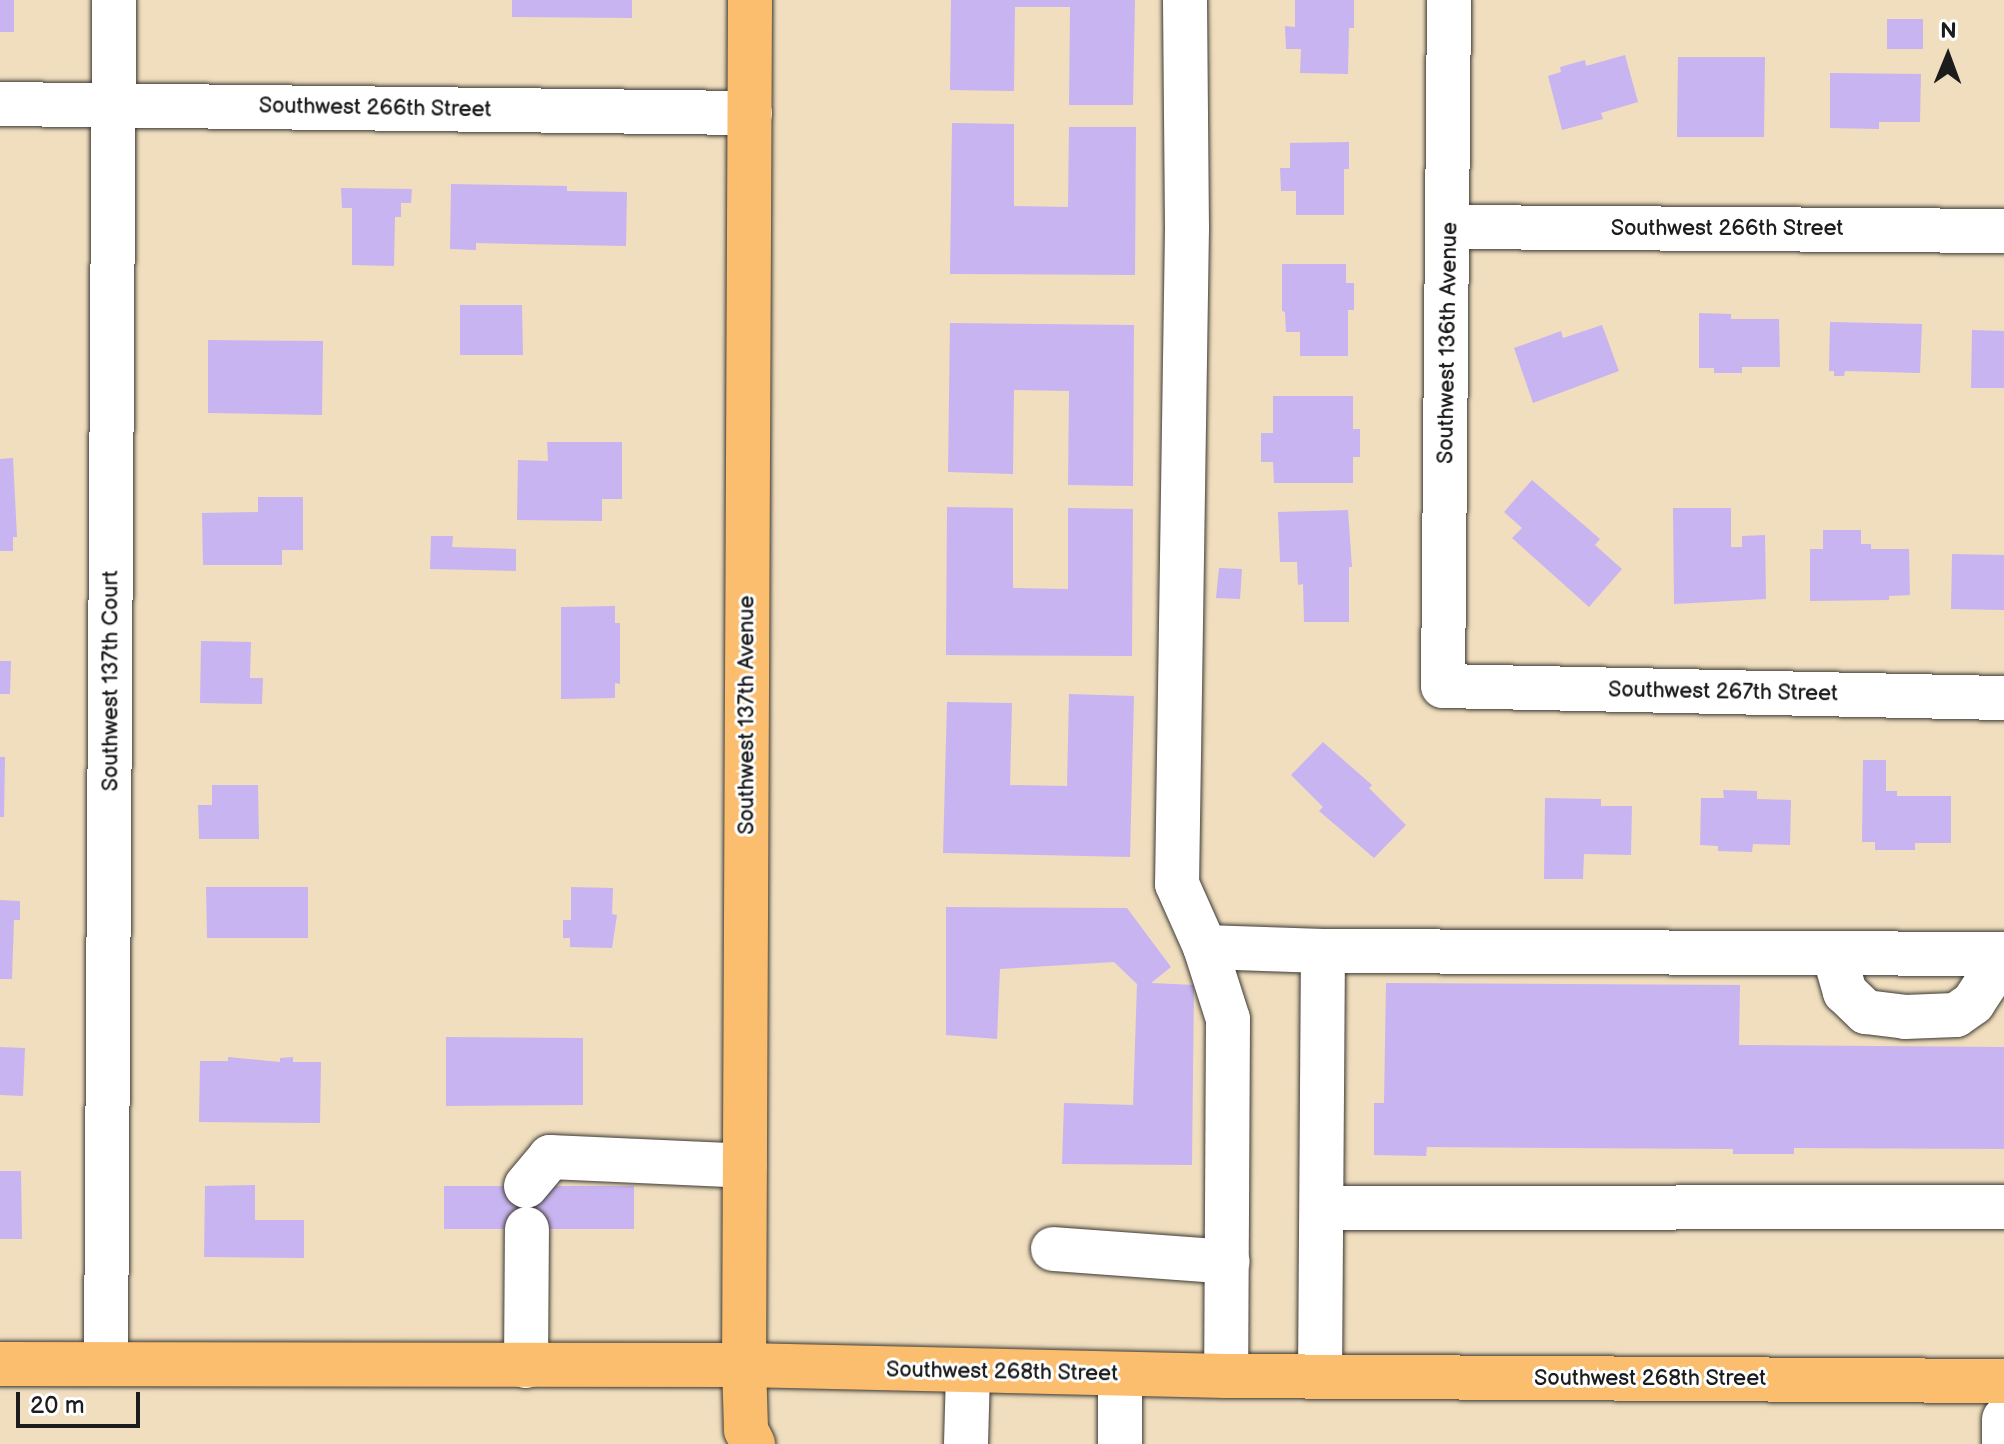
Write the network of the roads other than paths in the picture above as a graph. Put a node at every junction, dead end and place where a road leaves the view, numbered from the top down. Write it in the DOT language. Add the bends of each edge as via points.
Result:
graph roads {
  1 [pos="114,0"];
  2 [pos="750,0"];
  3 [pos="1185,0"];
  4 [pos="1449,0"];
  5 [pos="0,104"];
  6 [pos="115,104"];
  7 [pos="750,113"];
  8 [pos="1449,227"];
  9 [pos="2004,231"];
  10 [pos="1443,686"];
  11 [pos="2004,698"];
  12 [pos="1205,947"];
  13 [pos="1323,951"];
  14 [pos="1834,954"];
  15 [pos="2004,955"];
  16 [pos="745,1166"];
  17 [pos="526,1186"];
  18 [pos="2004,1207"];
  19 [pos="1323,1208"];
  20 [pos="527,1229"];
  21 [pos="1053,1249"];
  22 [pos="1228,1262"];
  23 [pos="106,1362"];
  24 [pos="0,1364"];
  25 [pos="744,1365"];
  26 [pos="526,1366"];
  27 [pos="968,1373"];
  28 [pos="1120,1375"];
  29 [pos="1226,1376"];
  30 [pos="1320,1377"];
  31 [pos="2004,1381"];
  32 [pos="2004,1419"];
  33 [pos="745,1439"];
  34 [pos="966,1444"];
  35 [pos="1120,1444"];
  36 [pos="2004,1444"];
  1 -- 6 [label="street, Southwest 137th Court"];
  2 -- 7 [label="main road, Southwest 137th Avenue"];
  3 -- 12 [label="street" via="1187,228 1177,884"];
  4 -- 8 [label="street, Southwest 136th Avenue"];
  5 -- 6 [label="street, Southwest 266th Street"];
  6 -- 7 [label="street, Southwest 266th Street"];
  6 -- 23 [label="street, Southwest 137th Court"];
  7 -- 16 [label="main road, Southwest 137th Avenue"];
  8 -- 9 [label="street, Southwest 266th Street"];
  8 -- 10 [label="street, Southwest 136th Avenue"];
  10 -- 11 [label="street, Southwest 267th Street"];
  12 -- 13 [label="street"];
  12 -- 22 [label="street" via="1228,1019"];
  13 -- 14 [label="street"];
  13 -- 19 [label="street"];
  14 -- 15 [label="street"];
  14 -- 15 [label="street" via="1845,992 1866,1012 1905,1017 1956,1015 1973,1003"];
  16 -- 17 [label="street" via="550,1157"];
  16 -- 25 [label="main road, Southwest 137th Avenue"];
  18 -- 19 [label="street"];
  19 -- 30 [label="street"];
  20 -- 26 [label="street"];
  21 -- 22 [label="street"];
  22 -- 29 [label="street"];
  23 -- 24 [label="main road, Southwest 268th Street"];
  23 -- 26 [label="main road, Southwest 268th Street"];
  25 -- 26 [label="main road, Southwest 268th Street"];
  25 -- 27 [label="main road, Southwest 268th Street"];
  25 -- 33 [label="main road, Southwest 137th Avenue"];
  27 -- 28 [label="main road, Southwest 268th Street"];
  27 -- 34 [label="street"];
  28 -- 29 [label="main road, Southwest 268th Street"];
  28 -- 35 [label="street"];
  29 -- 30 [label="main road, Southwest 268th Street"];
  30 -- 31 [label="main road, Southwest 268th Street"];
  32 -- 36 [label="street"];
}
